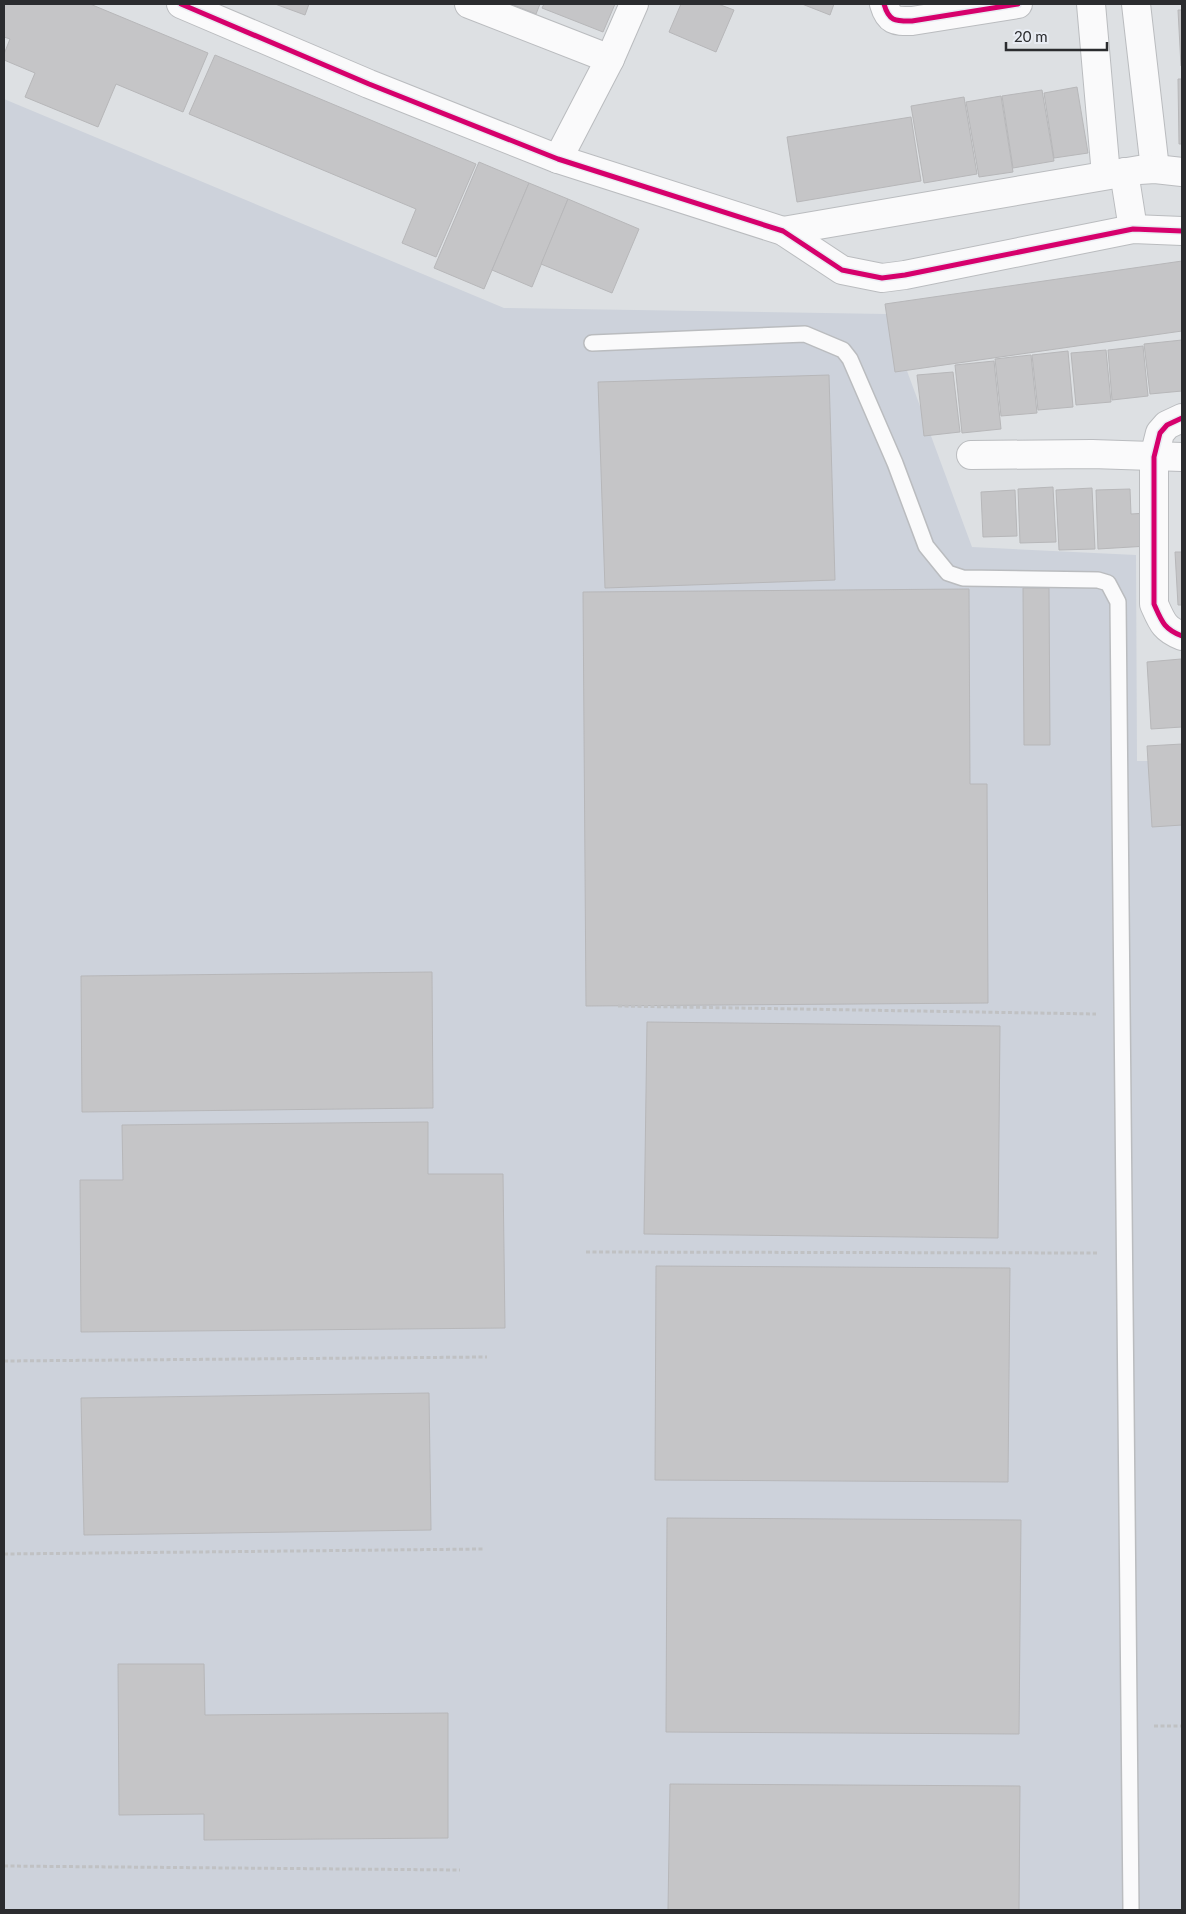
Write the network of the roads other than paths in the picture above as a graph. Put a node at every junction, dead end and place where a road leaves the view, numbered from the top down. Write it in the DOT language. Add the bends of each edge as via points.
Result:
graph roads {
  1 [pos="181,4"];
  2 [pos="469,4"];
  3 [pos="634,4"];
  4 [pos="884,4"];
  5 [pos="1018,4"];
  6 [pos="1091,4"];
  7 [pos="1136,4"];
  8 [pos="610,59"];
  9 [pos="558,159"];
  10 [pos="1155,169"];
  11 [pos="1182,172"];
  12 [pos="1115,174"];
  13 [pos="1133,229"];
  14 [pos="783,231"];
  15 [pos="1182,231"];
  16 [pos="592,343"];
  17 [pos="1182,418"];
  18 [pos="971,455"];
  19 [pos="1154,457"];
  20 [pos="1182,457"];
  21 [pos="1182,636"];
  22 [pos="1131,1910"];
  1 -- 9 [label="street" via="369,84"];
  2 -- 8 [label="street"];
  3 -- 8 [label="street"];
  4 -- 5 [label="street" via="895,21 912,21"];
  6 -- 12 [label="street"];
  7 -- 10 [label="street"];
  8 -- 9 [label="street"];
  9 -- 14 [label="street"];
  10 -- 11 [label="street"];
  10 -- 12 [label="street"];
  12 -- 13 [label="street"];
  12 -- 14 [label="street"];
  13 -- 14 [label="street" via="882,278 842,270"];
  13 -- 15 [label="street"];
  16 -- 22 [label="lane" via="805,334 843,350 850,359 898,471 926,546 948,573 963,578 1098,580 1108,583 1118,602"];
  17 -- 19 [label="street" via="1167,425 1160,433"];
  18 -- 19 [label="street"];
  19 -- 20 [label="street"];
  19 -- 21 [label="street" via="1154,604 1169,631"];
}
